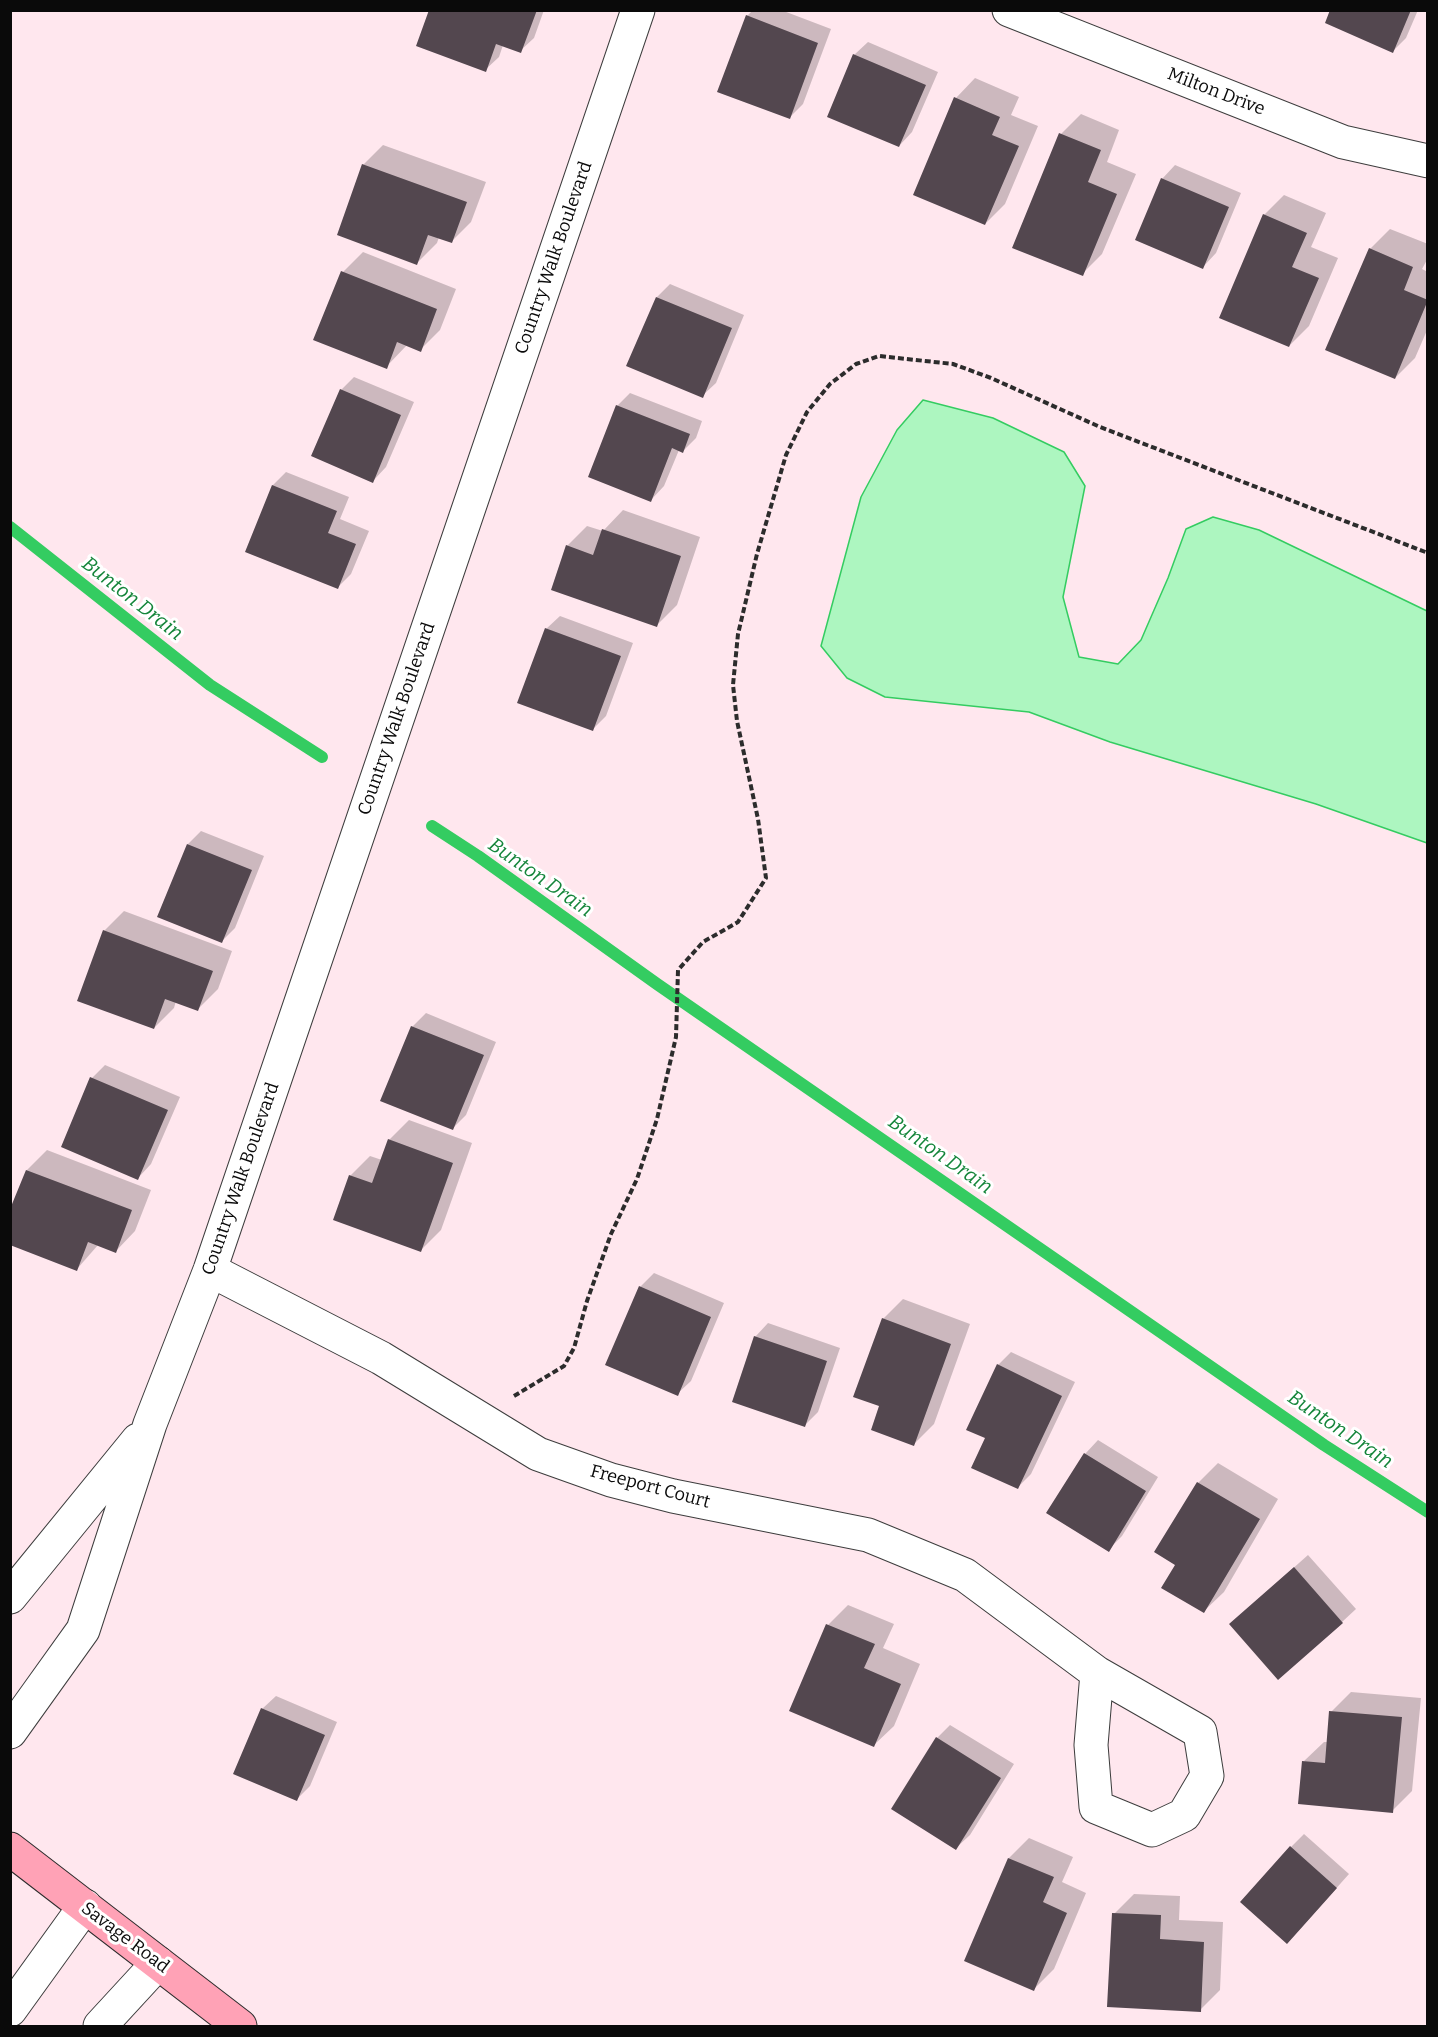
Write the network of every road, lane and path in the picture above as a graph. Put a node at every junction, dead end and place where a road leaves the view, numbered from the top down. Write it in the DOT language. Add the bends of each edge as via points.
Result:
graph roads {
  1 [pos="638,10"];
  2 [pos="1009,10"];
  3 [pos="1428,160"];
  4 [pos="1428,553"];
  5 [pos="210,1270"];
  6 [pos="505,1402"];
  7 [pos="150,1424"];
  8 [pos="10,1597"];
  9 [pos="1097,1673"];
  10 [pos="10,1732"];
  11 [pos="10,1849"];
  12 [pos="85,1906"];
  13 [pos="158,1963"];
  14 [pos="10,2010"];
  15 [pos="100,2026"];
  16 [pos="240,2026"];
  1 -- 5 [label="street, Country Walk Boulevard"];
  2 -- 3 [label="street, Milton Drive" via="1343,142"];
  4 -- 6 [label="path" via="1100,427 953,364 879,356 856,364 830,384 807,411 786,455 738,634 733,685 765,878 738,922 703,942 678,970 676,1037 657,1119 637,1179 599,1267 574,1348 564,1366"];
  5 -- 7 [label="street, Country Walk Boulevard"];
  5 -- 9 [label="street, Freeport Court" via="381,1358 538,1454 611,1480 673,1496 868,1535 965,1575"];
  7 -- 8 [label="street, Country Walk Boulevard"];
  7 -- 10 [label="street, Country Walk Boulevard" via="83,1630"];
  9 -- 9 [label="street, Freeport Court" via="1091,1745 1096,1807 1152,1830 1184,1815 1207,1776 1200,1732"];
  11 -- 12 [label="street, Savage Road"];
  12 -- 13 [label="street, Savage Road"];
  12 -- 14 [label="street"];
  13 -- 15 [label="street"];
  13 -- 16 [label="street, Savage Road"];
}
